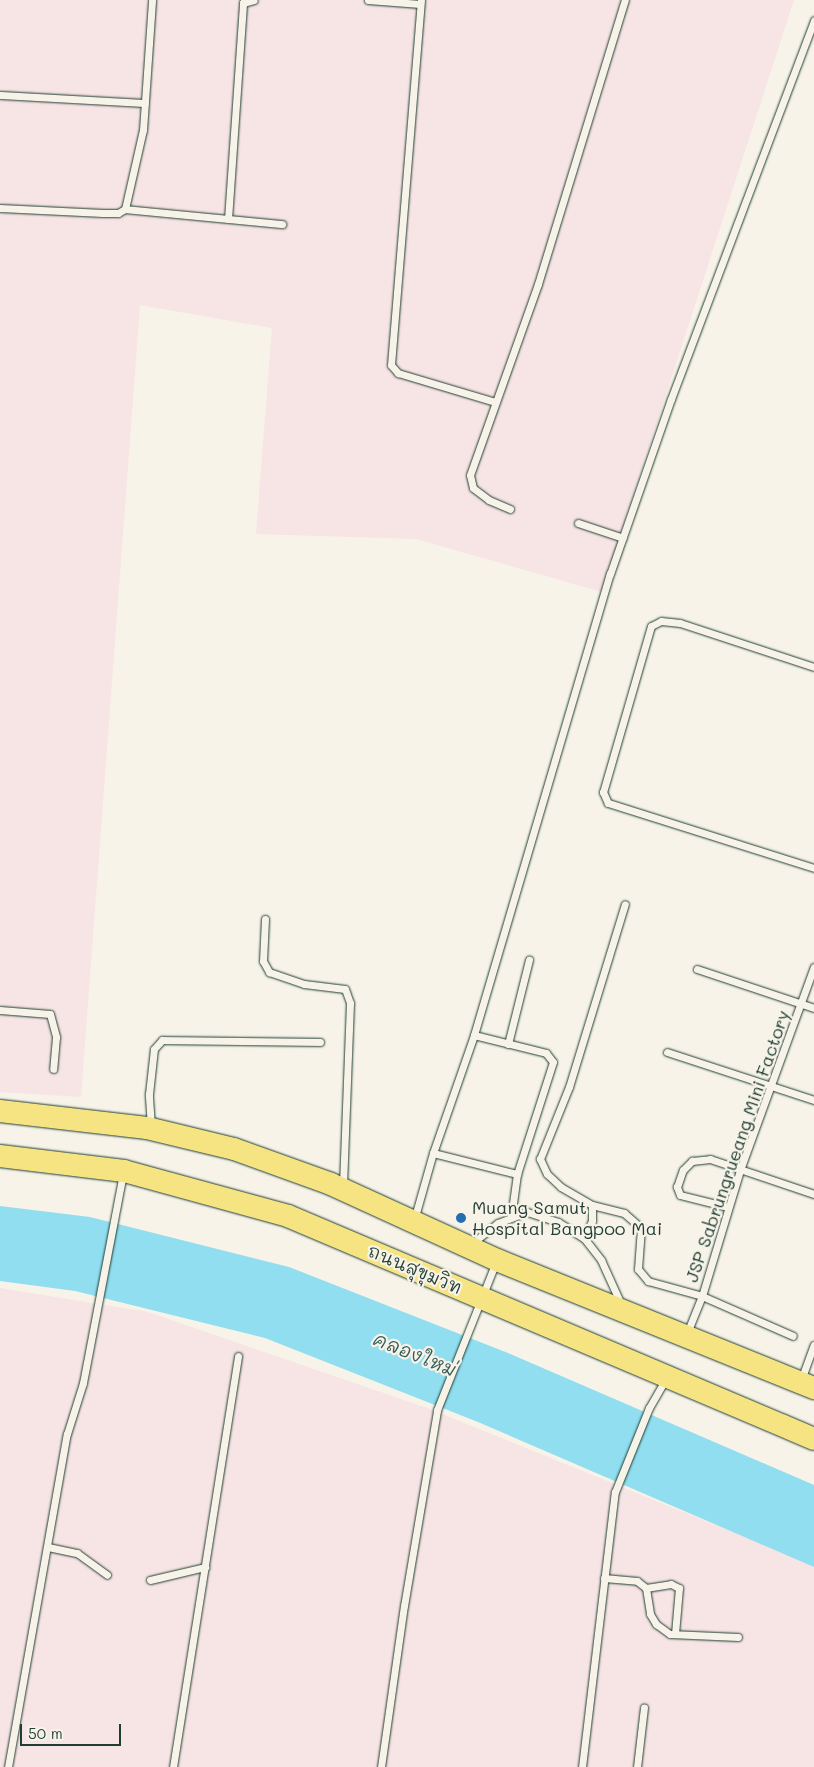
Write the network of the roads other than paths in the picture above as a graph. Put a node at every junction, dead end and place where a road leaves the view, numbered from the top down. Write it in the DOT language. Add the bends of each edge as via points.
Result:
graph roads {
  1 [pos="152,0"];
  2 [pos="254,0"];
  3 [pos="368,0"];
  4 [pos="625,0"];
  5 [pos="421,2"];
  6 [pos="814,20"];
  7 [pos="0,95"];
  8 [pos="144,103"];
  9 [pos="0,208"];
  10 [pos="125,209"];
  11 [pos="228,219"];
  12 [pos="282,224"];
  13 [pos="495,402"];
  14 [pos="510,509"];
  15 [pos="578,523"];
  16 [pos="623,538"];
  17 [pos="814,667"];
  18 [pos="814,868"];
  19 [pos="625,904"];
  20 [pos="264,919"];
  21 [pos="529,960"];
  22 [pos="814,967"];
  23 [pos="697,969"];
  24 [pos="801,1003"];
  25 [pos="814,1008"];
  26 [pos="0,1010"];
  27 [pos="474,1035"];
  28 [pos="320,1042"];
  29 [pos="508,1044"];
  30 [pos="667,1052"];
  31 [pos="53,1069"];
  32 [pos="771,1085"];
  33 [pos="814,1100"];
  34 [pos="0,1111"];
  35 [pos="152,1129"];
  36 [pos="433,1153"];
  37 [pos="0,1156"];
  38 [pos="740,1170"];
  39 [pos="124,1171"];
  40 [pos="517,1174"];
  41 [pos="343,1190"];
  42 [pos="814,1194"];
  43 [pos="592,1205"];
  44 [pos="728,1207"];
  45 [pos="511,1218"];
  46 [pos="414,1220"];
  47 [pos="584,1238"];
  48 [pos="468,1246"];
  49 [pos="497,1260"];
  50 [pos="702,1296"];
  51 [pos="480,1297"];
  52 [pos="623,1309"];
  53 [pos="686,1335"];
  54 [pos="793,1336"];
  55 [pos="814,1345"];
  56 [pos="238,1356"];
  57 [pos="667,1376"];
  58 [pos="807,1386"];
  59 [pos="814,1439"];
  60 [pos="48,1547"];
  61 [pos="205,1567"];
  62 [pos="108,1575"];
  63 [pos="604,1578"];
  64 [pos="150,1580"];
  65 [pos="646,1588"];
  66 [pos="675,1634"];
  67 [pos="738,1637"];
  68 [pos="644,1707"];
  69 [pos="8,1767"];
  70 [pos="173,1767"];
  71 [pos="381,1767"];
  72 [pos="582,1767"];
  73 [pos="637,1767"];
  1 -- 8 [label="lane"];
  2 -- 11 [label="lane" via="243,3"];
  3 -- 5 [label="lane"];
  4 -- 13 [label="lane" via="538,284"];
  5 -- 13 [label="lane" via="391,365 398,373"];
  6 -- 16 [label="lane" via="671,399"];
  7 -- 8 [label="lane"];
  8 -- 10 [label="lane" via="143,130"];
  9 -- 10 [label="lane" via="103,213 118,213"];
  10 -- 11 [label="lane"];
  11 -- 12 [label="lane"];
  13 -- 14 [label="lane" via="470,476 473,488 489,500"];
  15 -- 16 [label="lane"];
  16 -- 27 [label="lane"];
  17 -- 18 [label="lane" via="680,623 661,621 651,626 603,792 608,803"];
  19 -- 43 [label="lane" via="569,1087 540,1159 547,1174 561,1187"];
  20 -- 41 [label="lane" via="263,961 269,972 304,984 345,989 350,1003"];
  21 -- 29 [label="lane"];
  22 -- 24 [label="lane, JSP Sabrungrueang Mini Factory"];
  23 -- 24 [label="lane"];
  24 -- 25 [label="lane"];
  24 -- 32 [label="lane, JSP Sabrungrueang Mini Factory"];
  26 -- 31 [label="lane" via="50,1014 56,1037"];
  27 -- 29 [label="lane"];
  27 -- 36 [label="lane"];
  28 -- 35 [label="lane" via="162,1040 154,1049 149,1094"];
  29 -- 40 [label="lane" via="546,1053 553,1062"];
  30 -- 32 [label="lane"];
  32 -- 33 [label="lane"];
  32 -- 38 [label="lane, JSP Sabrungrueang Mini Factory"];
  34 -- 35 [label="highway"];
  35 -- 41 [label="highway" via="234,1149"];
  36 -- 40 [label="lane"];
  36 -- 46 [label="lane"];
  37 -- 39 [label="highway, ถนนสุขุมวิท"];
  38 -- 42 [label="lane"];
  38 -- 44 [label="lane, JSP Sabrungrueang Mini Factory"];
  38 -- 44 [label="lane" via="710,1159 692,1160 677,1187 680,1194"];
  39 -- 51 [label="highway, ถนนสุขุมวิท" via="288,1216"];
  39 -- 60 [label="lane" via="83,1383 67,1434"];
  40 -- 45 [label="lane"];
  41 -- 46 [label="highway"];
  43 -- 47 [label="lane" via="592,1221"];
  43 -- 50 [label="lane" via="624,1212 641,1228 638,1269 648,1281"];
  44 -- 50 [label="lane, JSP Sabrungrueang Mini Factory"];
  45 -- 47 [label="lane" via="528,1212 558,1222"];
  45 -- 48 [label="lane" via="498,1223"];
  46 -- 48 [label="highway"];
  47 -- 52 [label="lane" via="601,1260"];
  48 -- 49 [label="highway"];
  49 -- 51 [label="lane"];
  49 -- 52 [label="highway"];
  50 -- 53 [label="lane, JSP Sabrungrueang Mini Factory"];
  50 -- 54 [label="lane"];
  51 -- 57 [label="highway, ถนนสุขุมวิท"];
  51 -- 71 [label="lane" via="437,1410"];
  52 -- 53 [label="highway"];
  53 -- 58 [label="highway"];
  55 -- 58 [label="lane"];
  56 -- 61 [label="lane"];
  57 -- 59 [label="highway, ถนนสุขุมวิท"];
  57 -- 63 [label="lane" via="649,1408 615,1492"];
  60 -- 62 [label="lane" via="77,1553"];
  60 -- 69 [label="lane"];
  61 -- 64 [label="lane"];
  61 -- 70 [label="lane"];
  63 -- 65 [label="lane" via="637,1581"];
  63 -- 72 [label="lane"];
  65 -- 66 [label="lane" via="650,1614 656,1624"];
  65 -- 66 [label="lane" via="671,1584 678,1588"];
  66 -- 67 [label="lane"];
  68 -- 73 [label="lane"];
}
